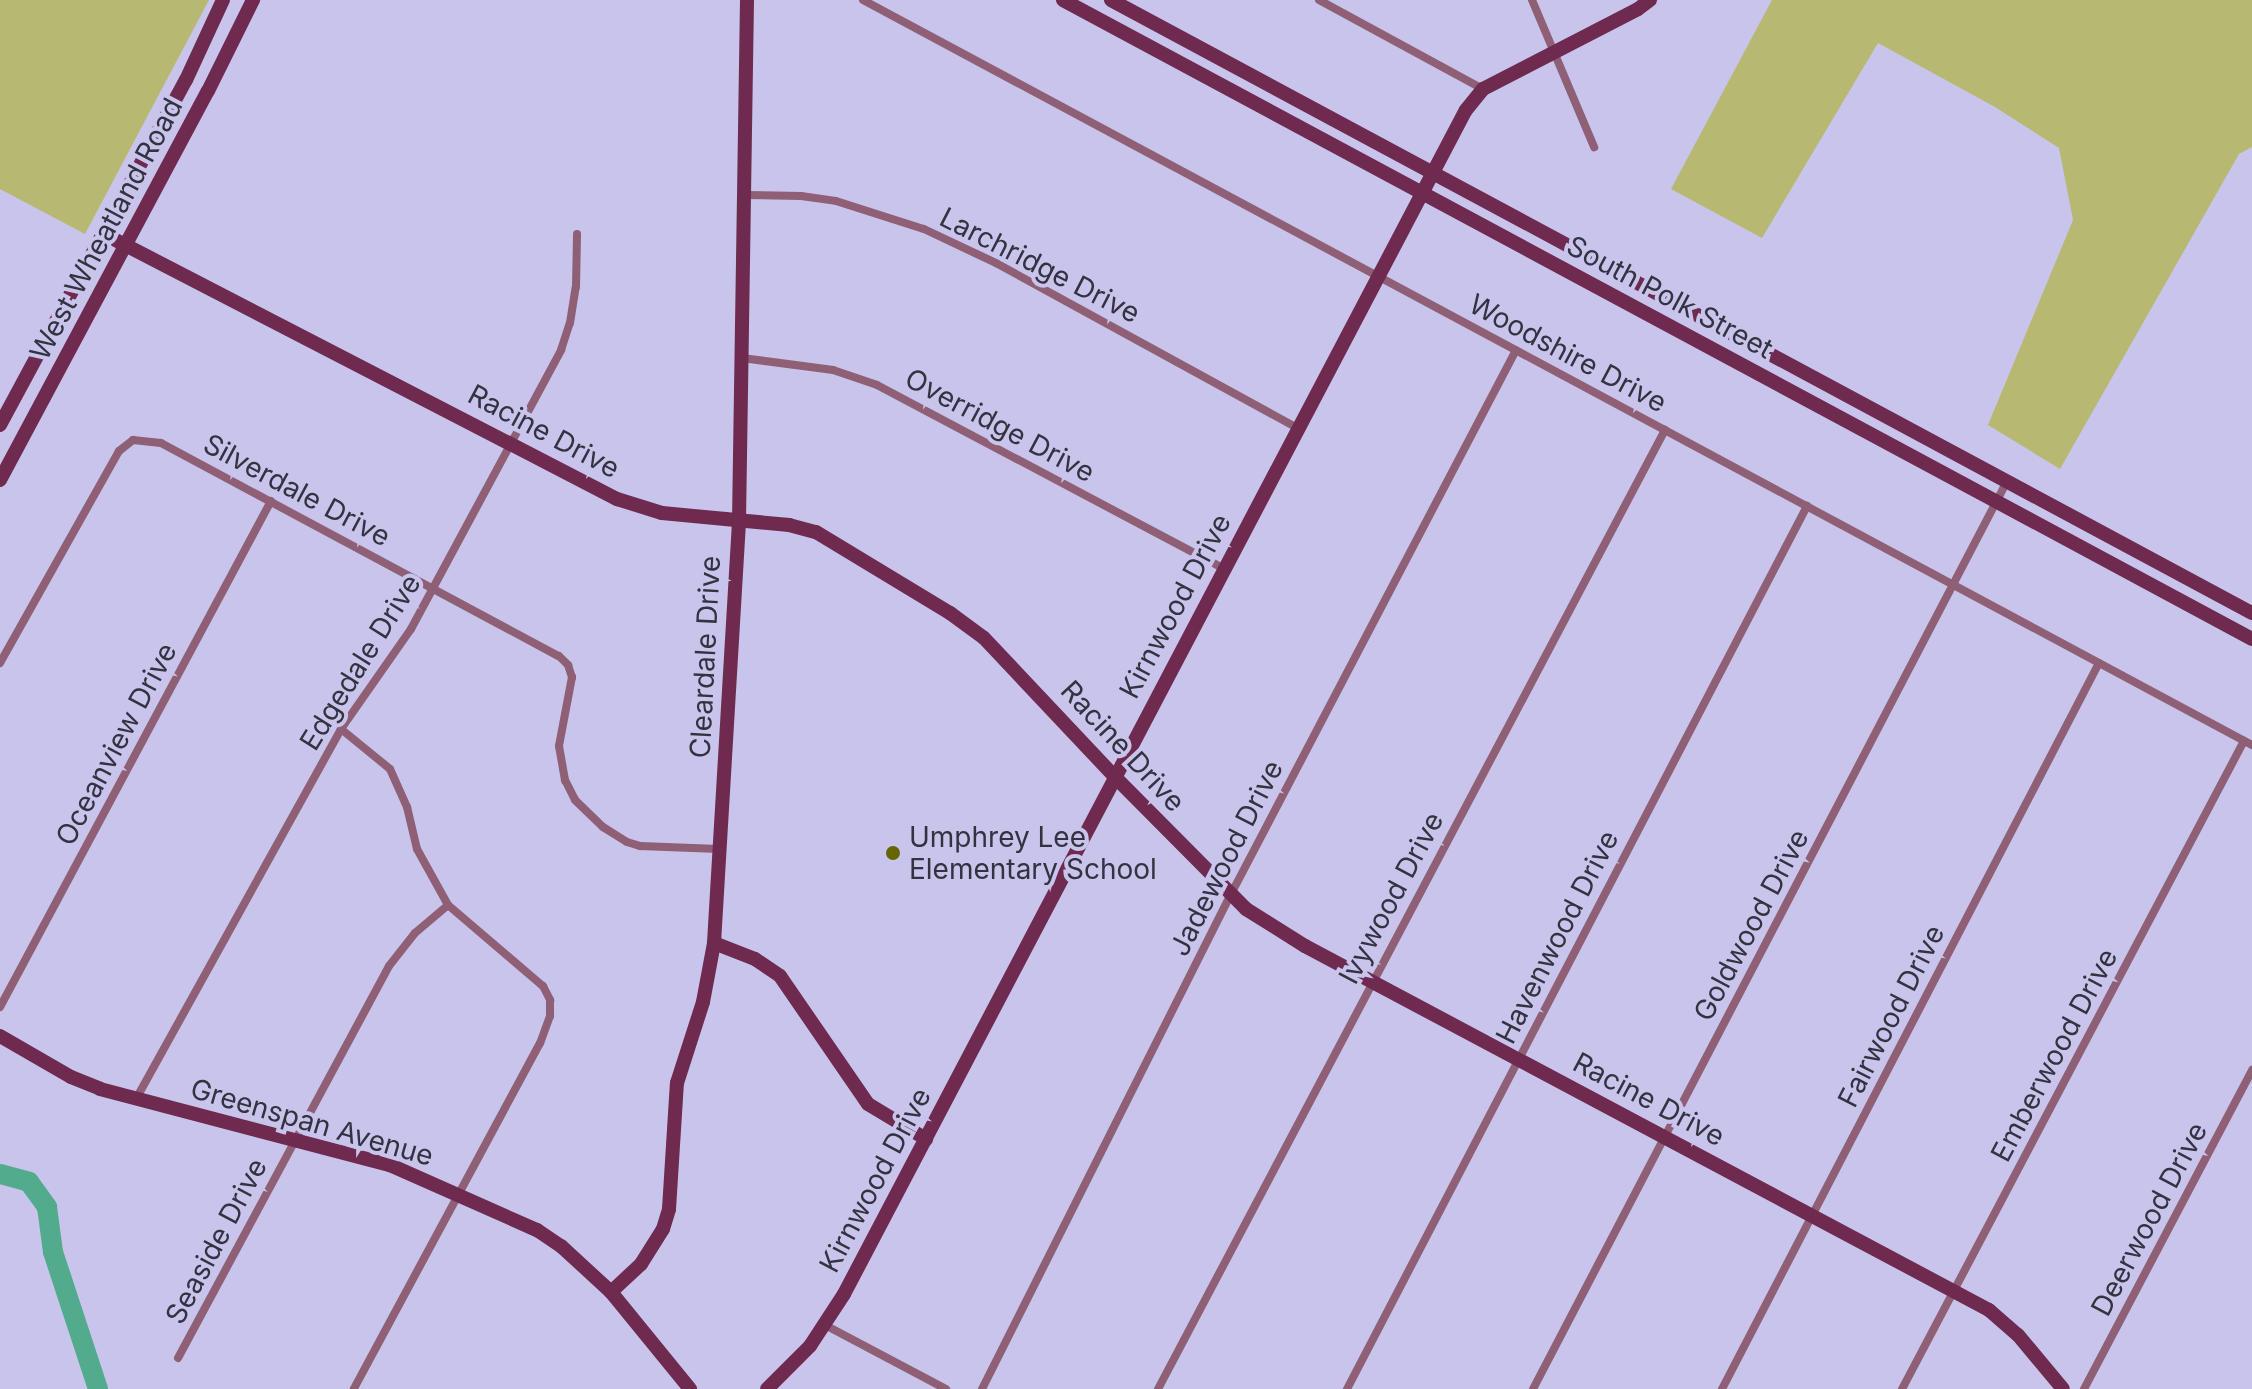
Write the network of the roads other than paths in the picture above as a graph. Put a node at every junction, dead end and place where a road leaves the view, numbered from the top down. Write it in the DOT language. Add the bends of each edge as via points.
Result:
graph roads {
  1 [pos="223,0"];
  2 [pos="253,0"];
  3 [pos="747,0"];
  4 [pos="863,0"];
  5 [pos="1063,0"];
  6 [pos="1111,0"];
  7 [pos="1319,0"];
  8 [pos="1532,0"];
  9 [pos="1650,0"];
  10 [pos="1553,52"];
  11 [pos="186,80"];
  12 [pos="1483,89"];
  13 [pos="208,91"];
  14 [pos="1594,147"];
  15 [pos="1432,172"];
  16 [pos="1421,192"];
  17 [pos="744,195"];
  18 [pos="102,233"];
  19 [pos="577,234"];
  20 [pos="125,245"];
  21 [pos="1378,276"];
  22 [pos="1696,314"];
  23 [pos="1685,334"];
  24 [pos="1516,350"];
  25 [pos="742,358"];
  26 [pos="36,359"];
  27 [pos="59,373"];
  28 [pos="0,425"];
  29 [pos="1298,428"];
  30 [pos="1665,430"];
  31 [pos="511,442"];
  32 [pos="0,480"];
  33 [pos="2007,481"];
  34 [pos="271,501"];
  35 [pos="1997,502"];
  36 [pos="1807,506"];
  37 [pos="739,521"];
  38 [pos="1224,569"];
  39 [pos="2194,582"];
  40 [pos="1953,585"];
  41 [pos="434,588"];
  42 [pos="2183,602"];
  43 [pos="2252,613"];
  44 [pos="2252,639"];
  45 [pos="0,663"];
  46 [pos="2099,663"];
  47 [pos="341,729"];
  48 [pos="2248,743"];
  49 [pos="1115,777"];
  50 [pos="719,849"];
  51 [pos="1230,896"];
  52 [pos="448,905"];
  53 [pos="714,943"];
  54 [pos="1371,981"];
  55 [pos="0,1007"];
  56 [pos="0,1036"];
  57 [pos="1519,1060"];
  58 [pos="2252,1070"];
  59 [pos="136,1099"];
  60 [pos="1664,1137"];
  61 [pos="926,1139"];
  62 [pos="295,1140"];
  63 [pos="459,1194"];
  64 [pos="1812,1216"];
  65 [pos="1954,1291"];
  66 [pos="611,1292"];
  67 [pos="825,1325"];
  68 [pos="178,1358"];
  69 [pos="354,1389"];
  70 [pos="690,1389"];
  71 [pos="767,1389"];
  72 [pos="946,1389"];
  73 [pos="982,1389"];
  74 [pos="1158,1389"];
  75 [pos="1347,1389"];
  76 [pos="1533,1389"];
  77 [pos="1722,1389"];
  78 [pos="1902,1389"];
  79 [pos="2063,1389"];
  80 [pos="2084,1389"];
  1 -- 11 [label="street, West Wheatland Road"];
  2 -- 13 [label="street, West Wheatland Road"];
  3 -- 17 [label="street, Cleardale Drive"];
  4 -- 21 [label="street, Woodshire Drive"];
  5 -- 16 [label="street, South Polk Street"];
  6 -- 15 [label="street, South Polk Street"];
  7 -- 12 [label="street"];
  8 -- 10 [label="street"];
  9 -- 10 [label="street, Kirnwood Drive"];
  10 -- 12 [label="street, Kirnwood Drive"];
  10 -- 14 [label="street"];
  11 -- 13 [label="street"];
  11 -- 18 [label="street, West Wheatland Road"];
  12 -- 15 [label="street, Kirnwood Drive"];
  13 -- 20 [label="street, West Wheatland Road"];
  15 -- 16 [label="street, Kirnwood Drive"];
  15 -- 22 [label="street, South Polk Street"];
  16 -- 21 [label="street, Kirnwood Drive"];
  16 -- 23 [label="street, South Polk Street"];
  17 -- 25 [label="street, Cleardale Drive"];
  17 -- 29 [label="street, Larchridge Drive" via="836,201 924,229"];
  18 -- 20 [label="street, Racine Drive"];
  18 -- 26 [label="street, West Wheatland Road"];
  19 -- 31 [label="street, Edgedale Drive" via="576,287 567,336"];
  20 -- 27 [label="street, West Wheatland Road"];
  20 -- 31 [label="street, Racine Drive"];
  21 -- 24 [label="street, Woodshire Drive"];
  21 -- 29 [label="street, Kirnwood Drive"];
  22 -- 23 [label="street"];
  22 -- 33 [label="street, South Polk Street"];
  23 -- 35 [label="street, South Polk Street"];
  24 -- 30 [label="street, Woodshire Drive"];
  24 -- 51 [label="street, Jadewood Drive"];
  25 -- 37 [label="street, Cleardale Drive"];
  25 -- 38 [label="street, Overridge Drive" via="833,370 877,385"];
  26 -- 27 [label="street"];
  26 -- 28 [label="street, West Wheatland Road"];
  27 -- 32 [label="street, West Wheatland Road"];
  29 -- 38 [label="street, Kirnwood Drive"];
  30 -- 36 [label="street, Woodshire Drive"];
  30 -- 54 [label="street, Ivywood Drive"];
  31 -- 37 [label="street, Racine Drive" via="589,487 639,508"];
  31 -- 41 [label="street, Edgedale Drive"];
  33 -- 35 [label="street, Goldwood Drive"];
  33 -- 39 [label="street, South Polk Street"];
  34 -- 41 [label="street, Silverdale Drive"];
  34 -- 45 [label="street, Silverdale Drive" via="161,443 133,440 119,451"];
  34 -- 55 [label="street, Oceanview Drive"];
  35 -- 40 [label="street, Goldwood Drive"];
  35 -- 42 [label="street, South Polk Street"];
  36 -- 40 [label="street, Woodshire Drive"];
  36 -- 57 [label="street, Havenwood Drive"];
  37 -- 49 [label="street, Racine Drive" via="816,532 968,624"];
  37 -- 50 [label="street, Cleardale Drive"];
  38 -- 49 [label="street, Kirnwood Drive"];
  39 -- 42 [label="street"];
  39 -- 43 [label="street, South Polk Street"];
  40 -- 46 [label="street, Woodshire Drive"];
  40 -- 60 [label="street, Goldwood Drive"];
  41 -- 47 [label="street, Edgedale Drive"];
  41 -- 50 [label="street, Silverdale Drive" via="545,647 568,665 572,692 559,746 561,764 575,800 603,827 640,846"];
  42 -- 44 [label="street, South Polk Street"];
  46 -- 48 [label="street, Woodshire Drive"];
  46 -- 64 [label="street, Fairwood Drive"];
  47 -- 52 [label="street" via="390,769 417,849"];
  47 -- 59 [label="street, Edgedale Drive"];
  48 -- 65 [label="street, Emberwood Drive"];
  49 -- 51 [label="street, Racine Drive"];
  49 -- 61 [label="street, Kirnwood Drive"];
  50 -- 53 [label="street, Cleardale Drive"];
  51 -- 54 [label="street, Racine Drive" via="1295,940"];
  51 -- 73 [label="street, Jadewood Drive"];
  52 -- 62 [label="street, Seaside Drive" via="400,948"];
  52 -- 63 [label="street" via="532,974 550,1000 546,1031"];
  53 -- 61 [label="street" via="755,959 780,976 868,1104"];
  53 -- 66 [label="street, Cleardale Drive" via="703,1002 677,1083 669,1209 641,1264"];
  54 -- 57 [label="street, Racine Drive"];
  54 -- 74 [label="street, Ivywood Drive"];
  56 -- 59 [label="street, Greenspan Avenue" via="71,1077"];
  57 -- 60 [label="street, Racine Drive"];
  57 -- 75 [label="street, Havenwood Drive"];
  58 -- 80 [label="street, Deerwood Drive"];
  59 -- 62 [label="street, Greenspan Avenue"];
  60 -- 64 [label="street, Racine Drive"];
  60 -- 76 [label="street, Goldwood Drive"];
  61 -- 67 [label="street, Kirnwood Drive"];
  62 -- 63 [label="street, Greenspan Avenue" via="390,1165"];
  62 -- 68 [label="street, Seaside Drive"];
  63 -- 66 [label="street, Greenspan Avenue" via="537,1230"];
  63 -- 69 [label="street"];
  64 -- 65 [label="street, Racine Drive"];
  64 -- 77 [label="street, Fairwood Drive"];
  65 -- 78 [label="street, Emberwood Drive"];
  65 -- 79 [label="street, Racine Drive" via="1989,1310 2018,1335"];
  66 -- 70 [label="street, Greenspan Avenue"];
  67 -- 71 [label="street, Kirnwood Drive"];
  67 -- 72 [label="street"];
}
